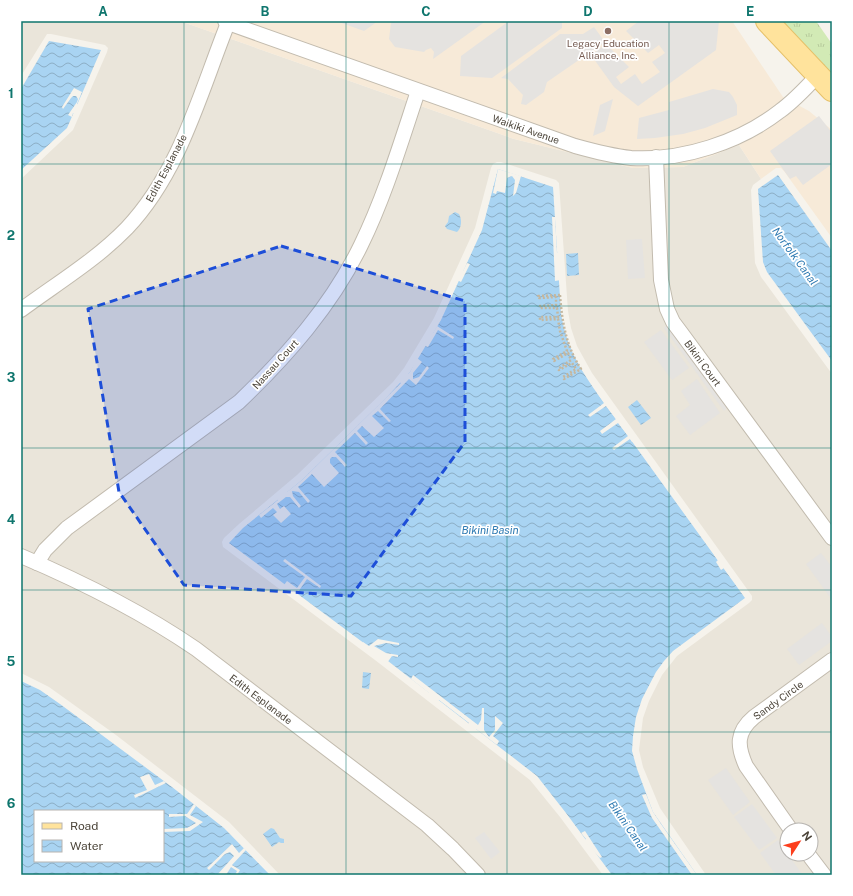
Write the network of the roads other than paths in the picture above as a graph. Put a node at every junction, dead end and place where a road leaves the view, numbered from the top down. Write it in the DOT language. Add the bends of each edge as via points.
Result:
graph roads {
  1 [pos="767,21"];
  2 [pos="224,22"];
  3 [pos="825,83"];
  4 [pos="418,91"];
  5 [pos="656,157"];
  6 [pos="21,310"];
  7 [pos="832,538"];
  8 [pos="21,556"];
  9 [pos="38,563"];
  10 [pos="832,660"];
  11 [pos="785,822"];
  12 [pos="814,862"];
  13 [pos="478,875"];
  14 [pos="824,875"];
  1 -- 3 [label="main road"];
  2 -- 4 [label="street, Waikiki Avenue"];
  2 -- 6 [label="street, Edith Esplanade" via="188,127 169,168 147,205 126,230 100,252"];
  3 -- 5 [label="street, Waikiki Avenue" via="803,91 780,111 751,129 718,144 698,151"];
  4 -- 5 [label="street, Waikiki Avenue" via="574,146 613,156"];
  4 -- 9 [label="street, Nassau Court" via="379,204 361,246 327,302 303,333 276,366 239,402 67,528 45,550"];
  5 -- 7 [label="street, Bikini Court" via="661,280 667,309 673,322"];
  8 -- 9 [label="street, Edith Esplanade"];
  9 -- 13 [label="street, Edith Esplanade" via="135,610 168,630 424,823 453,848"];
  10 -- 11 [label="street, Sandy Circle" via="746,723 740,737 741,756 746,766"];
  12 -- 14 [label="street"];
}
